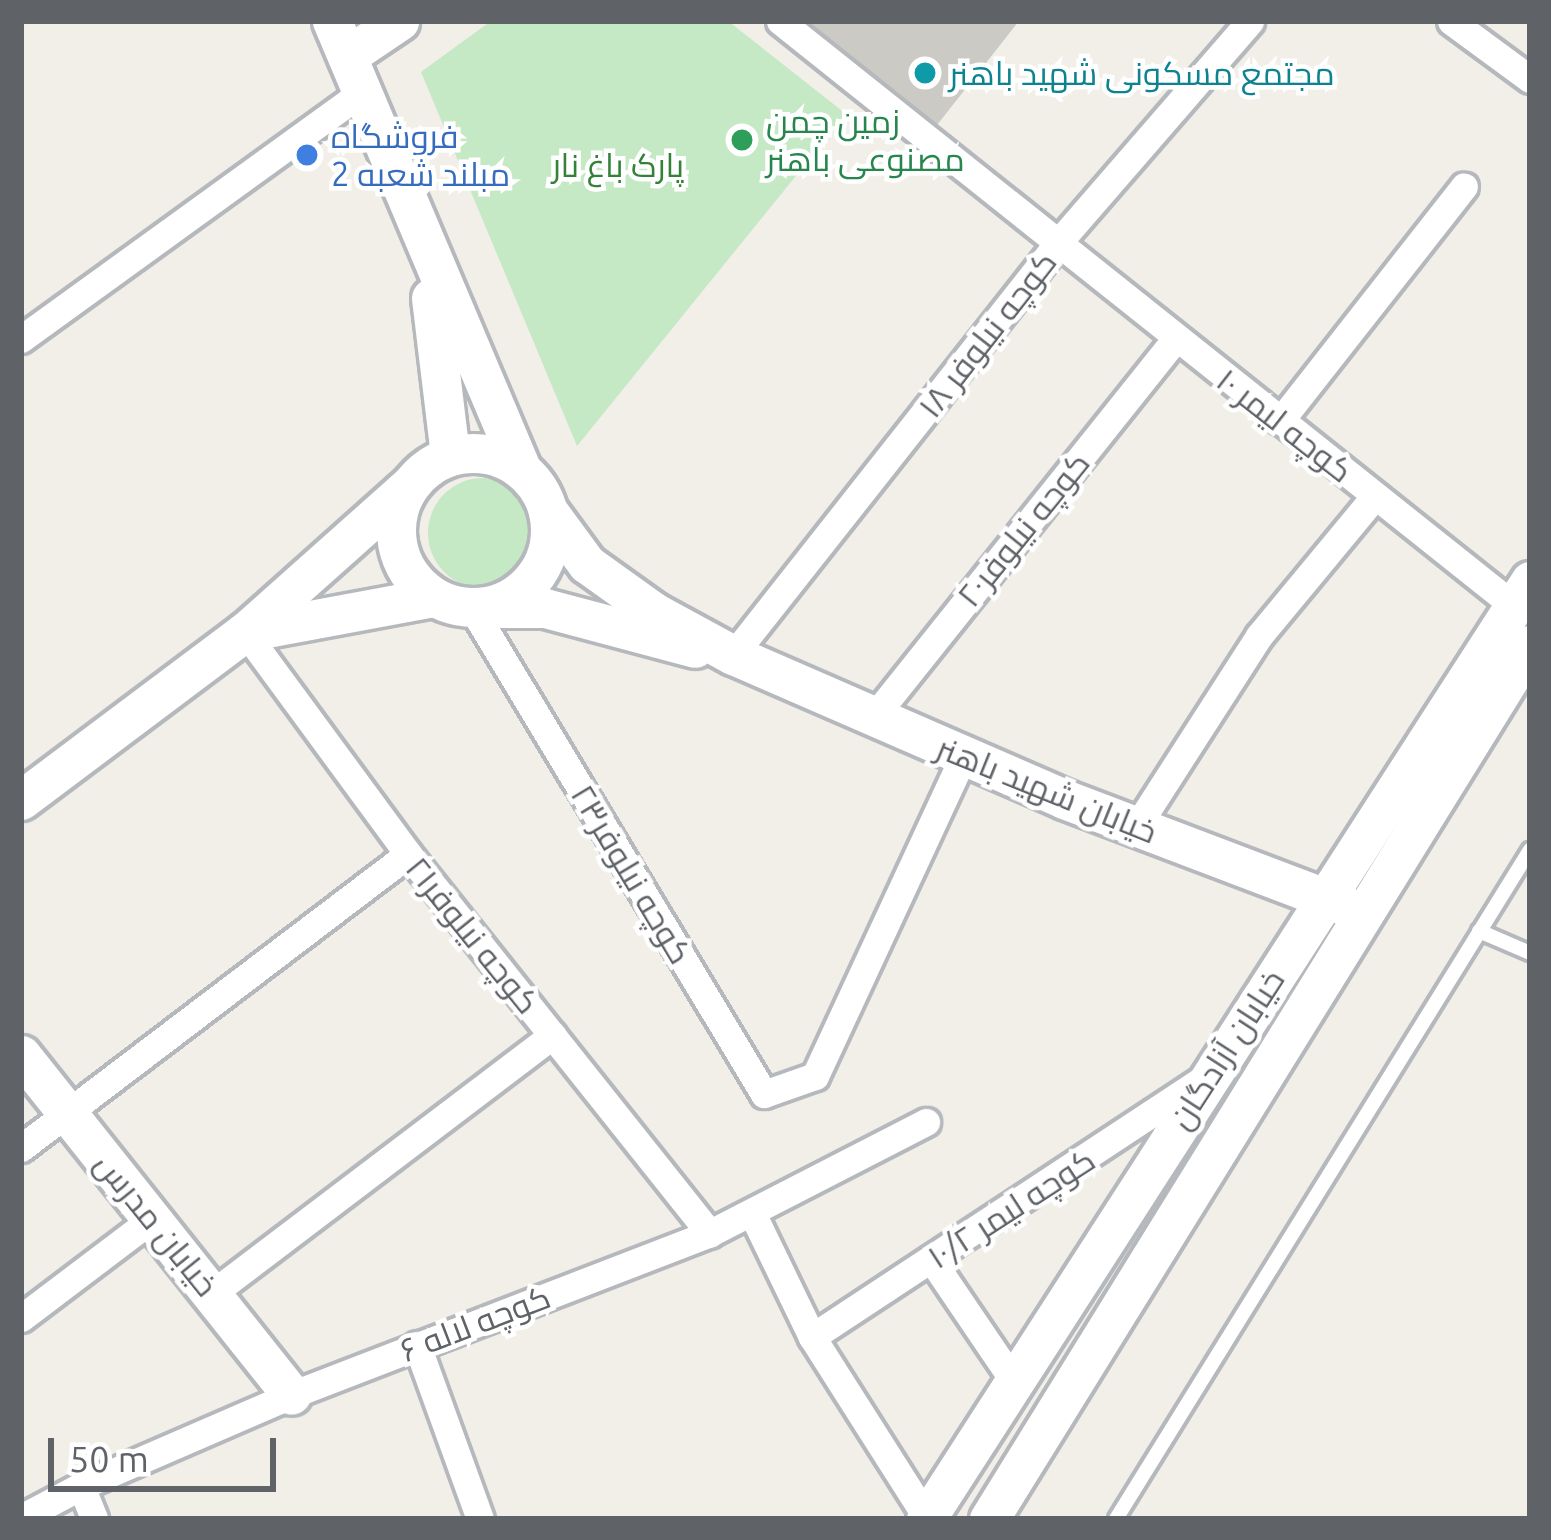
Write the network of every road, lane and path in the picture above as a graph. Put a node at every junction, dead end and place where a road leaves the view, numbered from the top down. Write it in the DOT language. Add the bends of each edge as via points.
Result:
graph roads {
  1 [pos="399,21"];
  2 [pos="780,21"];
  3 [pos="1250,21"];
  4 [pos="1450,21"];
  5 [pos="347,56"];
  6 [pos="1530,79"];
  7 [pos="1465,186"];
  8 [pos="422,239"];
  9 [pos="1057,244"];
  10 [pos="21,339"];
  11 [pos="1175,339"];
  12 [pos="1280,421"];
  13 [pos="450,456"];
  14 [pos="521,469"];
  15 [pos="410,485"];
  16 [pos="1375,496"];
  17 [pos="548,511"];
  18 [pos="1522,594"];
  19 [pos="433,598"];
  20 [pos="472,608"];
  21 [pos="245,632"];
  22 [pos="1530,645"];
  23 [pos="734,655"];
  24 [pos="872,719"];
  25 [pos="963,757"];
  26 [pos="21,800"];
  27 [pos="1137,826"];
  28 [pos="1530,850"];
  29 [pos="408,854"];
  30 [pos="1323,896"];
  31 [pos="1364,914"];
  32 [pos="1479,931"];
  33 [pos="1530,952"];
  34 [pos="553,1035"];
  35 [pos="21,1055"];
  36 [pos="1208,1076"];
  37 [pos="67,1114"];
  38 [pos="926,1122"];
  39 [pos="21,1148"];
  40 [pos="752,1213"];
  41 [pos="153,1218"];
  42 [pos="710,1232"];
  43 [pos="931,1259"];
  44 [pos="214,1292"];
  45 [pos="21,1318"];
  46 [pos="812,1337"];
  47 [pos="417,1345"];
  48 [pos="1015,1383"];
  49 [pos="292,1395"];
  50 [pos="81,1486"];
  51 [pos="21,1518"];
  52 [pos="926,1518"];
  53 [pos="94,1519"];
  54 [pos="480,1519"];
  55 [pos="989,1519"];
  56 [pos="1115,1519"];
  1 -- 5 [label="street"];
  2 -- 9 [label="street, کوچه لیمر ۱۰"];
  3 -- 9 [label="street, کوچه نیلوفر ۱۸"];
  4 -- 6 [label="street"];
  5 -- 8 [label="street"];
  5 -- 10 [label="street"];
  7 -- 12 [label="street"];
  8 -- 13 [label="street"];
  8 -- 14 [label="street"];
  9 -- 11 [label="street, کوچه لیمر ۱۰"];
  9 -- 23 [label="street, کوچه نیلوفر ۱۸"];
  11 -- 12 [label="street, کوچه لیمر ۱۰"];
  11 -- 24 [label="street, کوچه نیلوفر۲۰"];
  12 -- 16 [label="street, کوچه لیمر ۱۰"];
  13 -- 14 [label="street" via="499,457"];
  13 -- 15 [label="street"];
  14 -- 17 [label="street"];
  15 -- 19 [label="street" via="398,508 400,559"];
  15 -- 21 [label="street"];
  16 -- 18 [label="street, کوچه لیمر ۱۰"];
  16 -- 27 [label="street" via="1258,636"];
  17 -- 20 [label="street" via="547,550 529,584 508,600"];
  17 -- 23 [label="street, خیابان شهید باهنر" via="586,563"];
  18 -- 30 [label="street, خیابان آزادگان"];
  19 -- 20 [label="street"];
  19 -- 21 [label="street"];
  20 -- 23 [label="street, خیابان شهید باهنر" via="545,608"];
  20 -- 25 [label="street, کوچه نیلوفر۲۳" via="764,1094 815,1076"];
  21 -- 26 [label="street"];
  21 -- 29 [label="street, کوچه نیلوفر۲۱"];
  22 -- 31 [label="street, خیابان آزادگان"];
  23 -- 24 [label="street, خیابان شهید باهنر"];
  24 -- 25 [label="street, خیابان شهید باهنر"];
  25 -- 27 [label="street, خیابان شهید باهنر"];
  27 -- 30 [label="street, خیابان شهید باهنر"];
  28 -- 32 [label="lane"];
  29 -- 34 [label="street, کوچه نیلوفر۲۱"];
  29 -- 37 [label="street"];
  30 -- 31 [label="street, خیابان شهید باهنر"];
  30 -- 36 [label="street, خیابان آزادگان"];
  31 -- 55 [label="street, خیابان آزادگان"];
  32 -- 33 [label="lane"];
  32 -- 56 [label="lane"];
  34 -- 42 [label="street, کوچه نیلوفر۲۱"];
  34 -- 44 [label="street"];
  35 -- 37 [label="street, خیابان مدرس"];
  36 -- 43 [label="street, کوچه لیمر ۱۰/۲"];
  36 -- 48 [label="street, خیابان آزادگان"];
  37 -- 39 [label="street"];
  37 -- 41 [label="street, خیابان مدرس"];
  38 -- 40 [label="street, کوچه لاله ۶"];
  40 -- 42 [label="street, کوچه لاله ۶"];
  40 -- 46 [label="street"];
  41 -- 44 [label="street, خیابان مدرس"];
  41 -- 45 [label="street"];
  42 -- 47 [label="street, کوچه لاله ۶"];
  43 -- 46 [label="street, کوچه لیمر ۱۰/۲"];
  43 -- 48 [label="street"];
  44 -- 49 [label="street, خیابان مدرس"];
  46 -- 52 [label="street"];
  47 -- 49 [label="street, کوچه لاله ۶"];
  47 -- 54 [label="street"];
  48 -- 52 [label="street, خیابان آزادگان"];
  49 -- 50 [label="street, کوچه لاله ۶"];
  50 -- 51 [label="street, کوچه لاله ۶"];
  50 -- 53 [label="street"];
}
